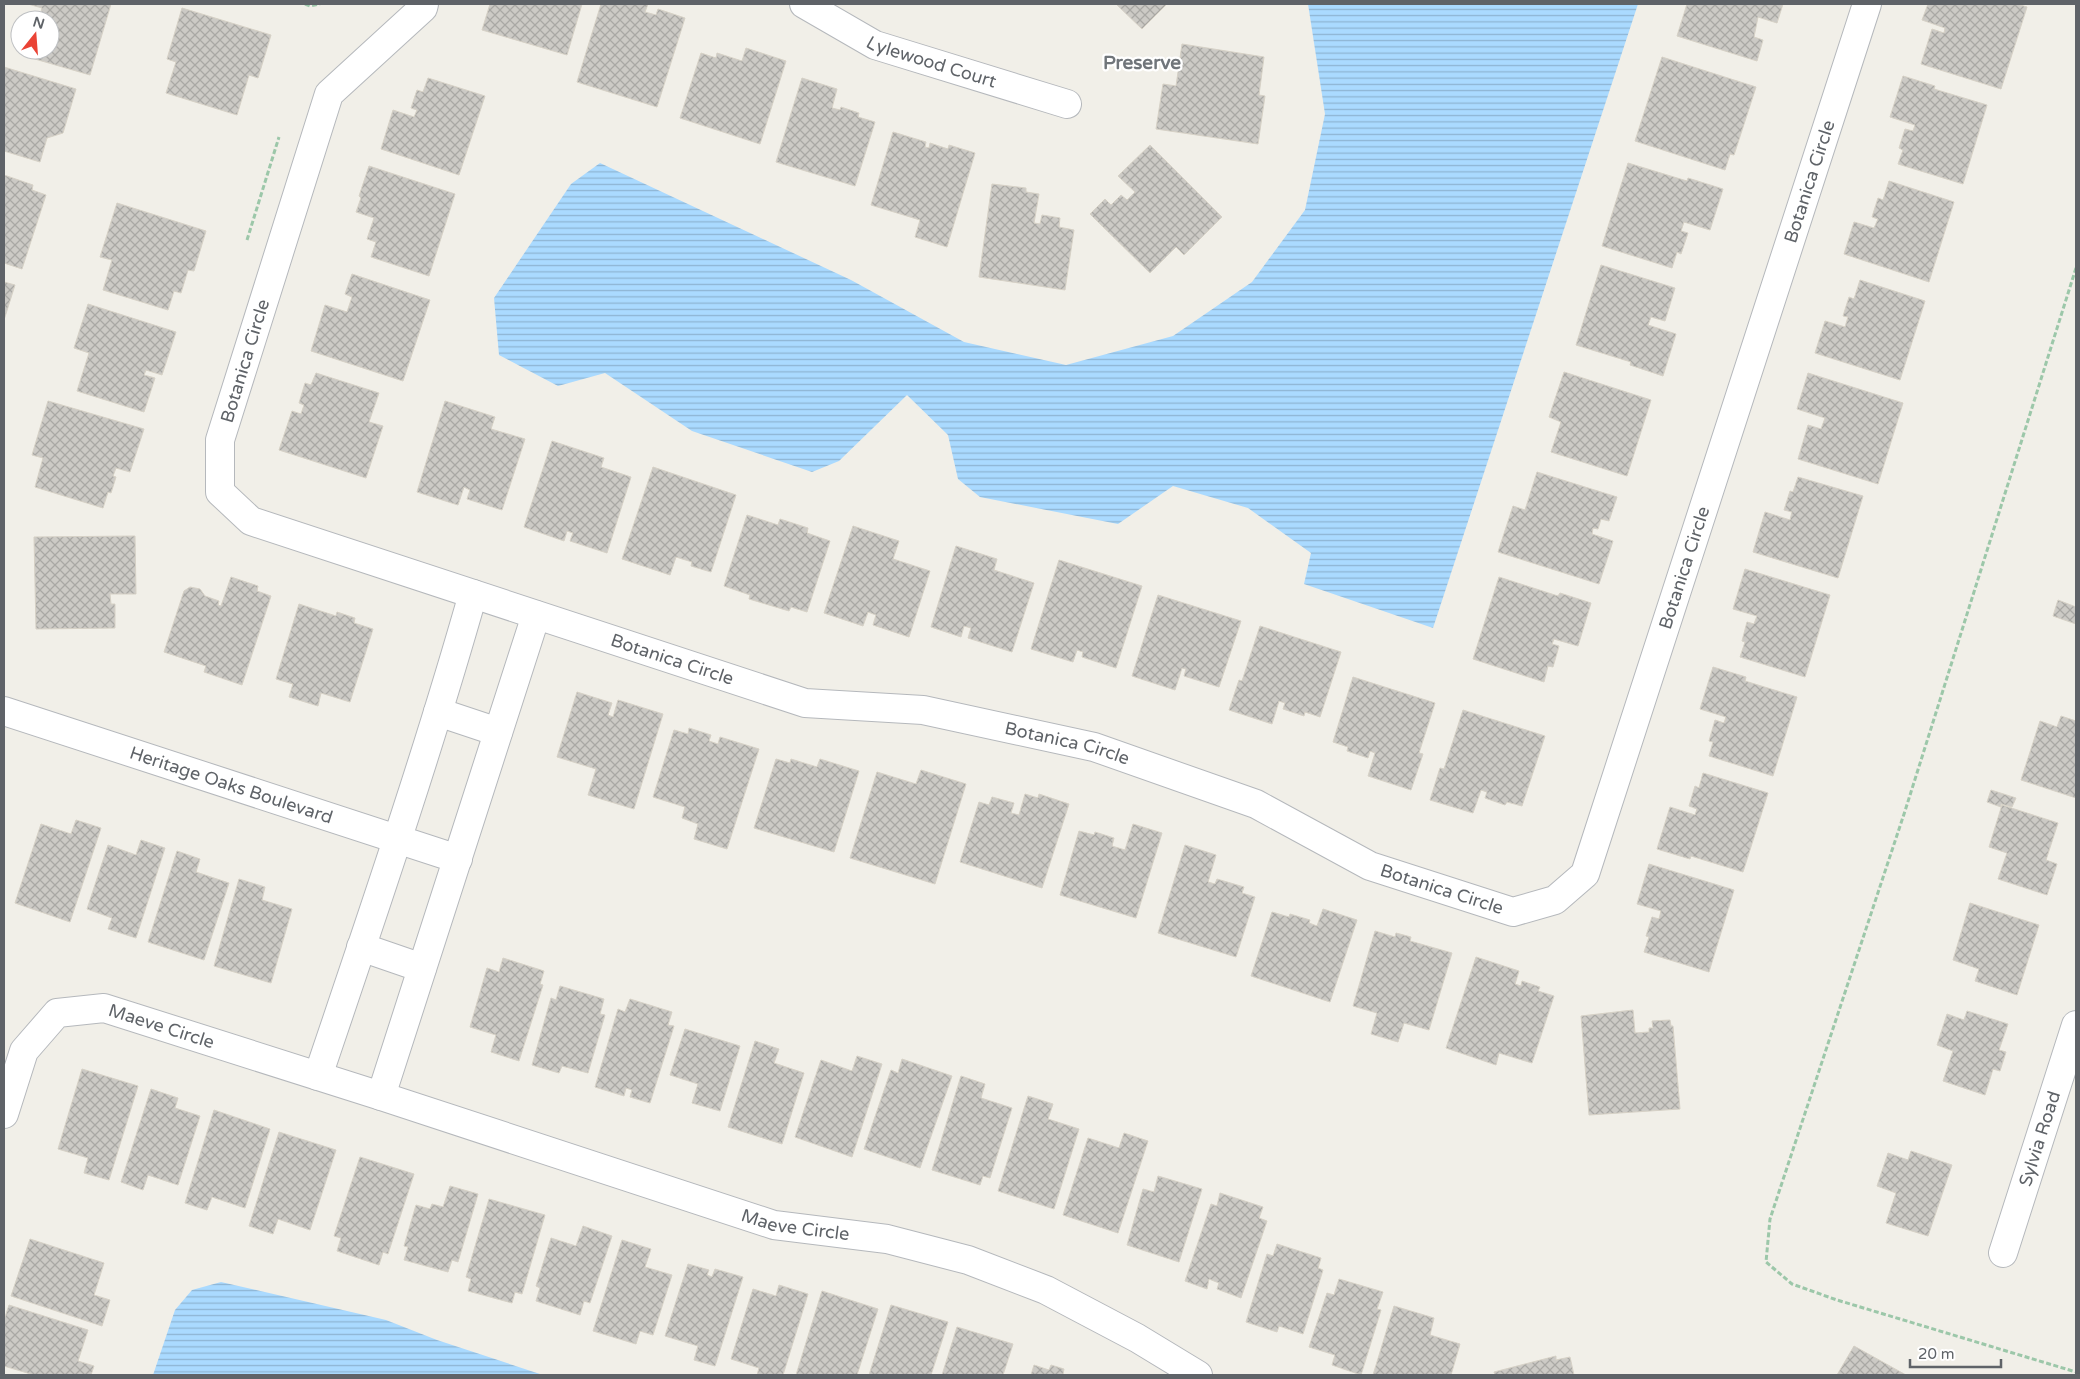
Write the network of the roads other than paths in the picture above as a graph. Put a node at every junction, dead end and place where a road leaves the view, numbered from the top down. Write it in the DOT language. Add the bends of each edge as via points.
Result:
graph roads {
  1 [pos="424,4"];
  2 [pos="804,4"];
  3 [pos="1867,4"];
  4 [pos="1067,104"];
  5 [pos="473,594"];
  6 [pos="536,615"];
  7 [pos="4,711"];
  8 [pos="438,712"];
  9 [pos="498,732"];
  10 [pos="397,839"];
  11 [pos="458,859"];
  12 [pos="361,947"];
  13 [pos="422,968"];
  14 [pos="2076,1025"];
  15 [pos="318,1076"];
  16 [pos="381,1096"];
  17 [pos="2065,1096"];
  18 [pos="4,1114"];
  19 [pos="2003,1253"];
  20 [pos="1198,1375"];
  1 -- 5 [label="street, Botanica Circle" via="330,94 220,440 220,492 250,521"];
  2 -- 4 [label="street, Lylewood Court" via="875,45"];
  3 -- 6 [label="street, Botanica Circle" via="1585,874 1554,900 1513,912 1370,866 1256,804 1094,747 923,710 805,703"];
  5 -- 6 [label="street, Botanica Circle"];
  5 -- 8 [label="street"];
  6 -- 9 [label="street"];
  7 -- 10 [label="street, Heritage Oaks Boulevard"];
  8 -- 9 [label="street"];
  8 -- 10 [label="street"];
  9 -- 11 [label="street"];
  10 -- 11 [label="street, Heritage Oaks Boulevard"];
  10 -- 12 [label="street"];
  11 -- 13 [label="street"];
  12 -- 13 [label="street"];
  12 -- 15 [label="street"];
  13 -- 16 [label="street"];
  14 -- 17 [label="street, Sylvia Road"];
  15 -- 16 [label="street, Maeve Circle"];
  15 -- 18 [label="street, Maeve Circle" via="104,1008 57,1013 24,1051"];
  16 -- 20 [label="street, Maeve Circle" via="774,1225 887,1239 968,1260 1046,1290 1137,1338"];
  17 -- 19 [label="street, Sylvia Road"];
}
